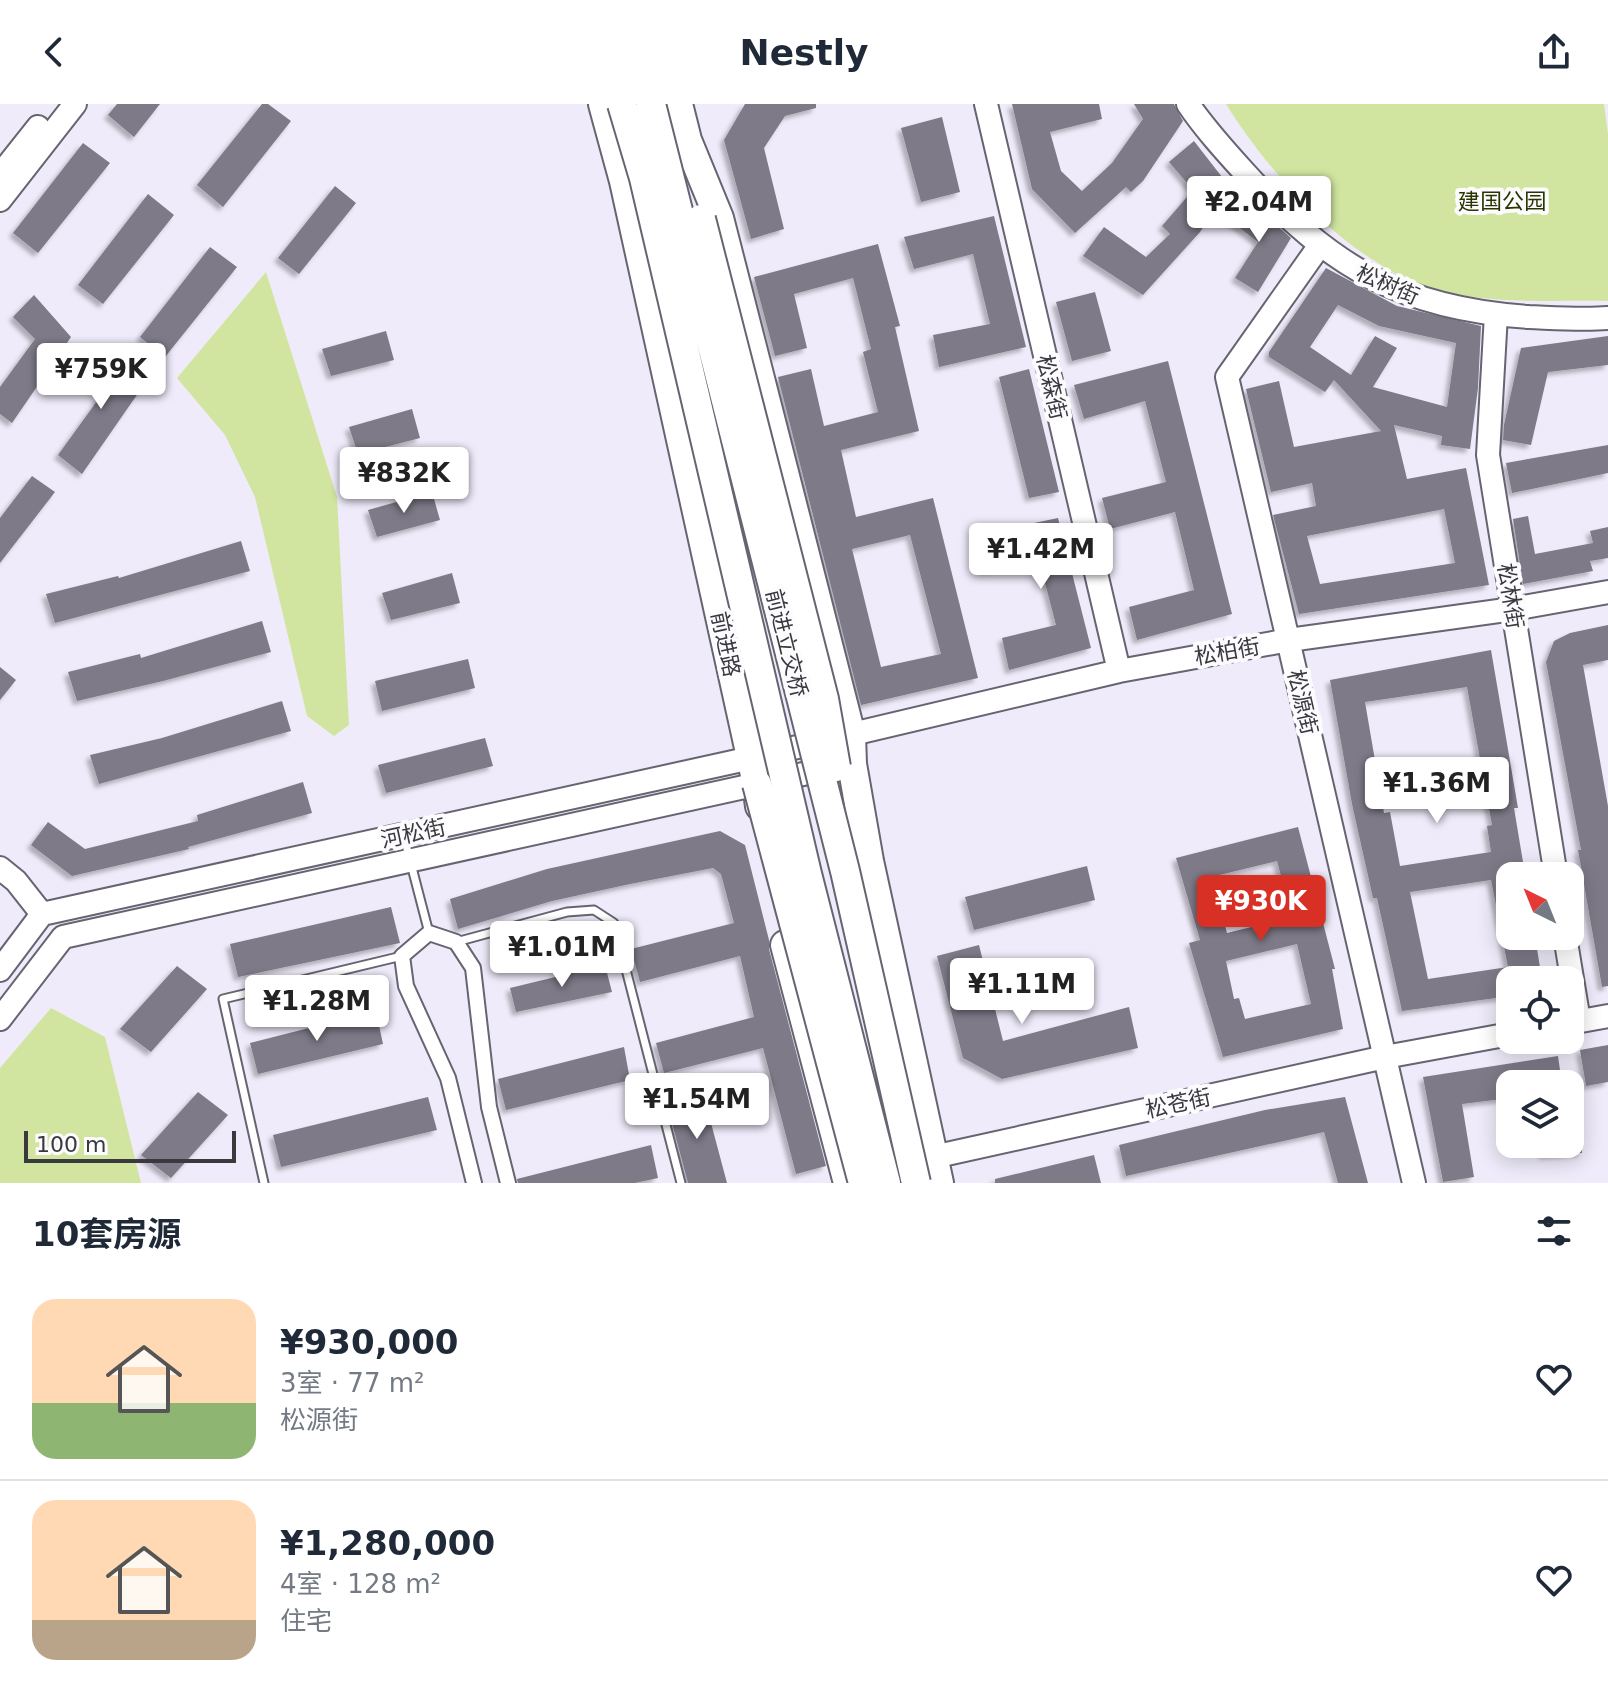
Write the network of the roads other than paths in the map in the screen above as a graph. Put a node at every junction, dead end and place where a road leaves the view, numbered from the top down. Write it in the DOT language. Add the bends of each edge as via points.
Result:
graph roads {
  1 [pos="56,104"];
  2 [pos="75,104"];
  3 [pos="603,104"];
  4 [pos="622,104"];
  5 [pos="651,104"];
  6 [pos="678,104"];
  7 [pos="986,104"];
  8 [pos="1188,104"];
  9 [pos="687,140"];
  10 [pos="0,175"];
  11 [pos="0,200"];
  12 [pos="1320,245"];
  13 [pos="1496,314"];
  14 [pos="1608,318"];
  15 [pos="1608,592"];
  16 [pos="1513,609"];
  17 [pos="1289,640"];
  18 [pos="1119,671"];
  19 [pos="851,735"];
  20 [pos="852,764"];
  21 [pos="754,771"];
  22 [pos="404,835"];
  23 [pos="411,860"];
  24 [pos="1554,862"];
  25 [pos="0,868"];
  26 [pos="845,871"];
  27 [pos="42,914"];
  28 [pos="429,933"];
  29 [pos="456,942"];
  30 [pos="402,956"];
  31 [pos="0,970"];
  32 [pos="1608,1016"];
  33 [pos="0,1019"];
  34 [pos="1584,1020"];
  35 [pos="1496,1037"];
  36 [pos="1385,1057"];
  37 [pos="936,1170"];
  38 [pos="853,1182"];
  39 [pos="264,1183"];
  40 [pos="474,1183"];
  41 [pos="508,1183"];
  42 [pos="681,1183"];
  43 [pos="886,1183"];
  44 [pos="916,1183"];
  45 [pos="1414,1183"];
  1 -- 10 [label="street"];
  2 -- 11 [label="street"];
  3 -- 21 [label="highway, 前进路"];
  4 -- 43 [label="highway, 前进立交桥, bridge"];
  5 -- 26 [label="highway, 前进立交桥, bridge"];
  6 -- 9 [label="highway"];
  7 -- 18 [label="street, 松森街"];
  8 -- 12 [label="street, 松树街" via="1264,194"];
  9 -- 19 [label="highway" via="719,218"];
  9 -- 26 [label="highway, bridge" via="688,167 824,699 843,802"];
  12 -- 13 [label="street, 松树街" via="1370,278 1420,299"];
  12 -- 17 [label="street, 松源街" via="1227,377"];
  13 -- 14 [label="street, 松树街"];
  13 -- 16 [label="street, 松林街" via="1488,455"];
  15 -- 16 [label="street, 松柏街"];
  16 -- 17 [label="street, 松柏街"];
  16 -- 24 [label="street, 松林街"];
  17 -- 18 [label="street, 松柏街"];
  17 -- 36 [label="street, 松源街"];
  18 -- 19 [label="street, 松柏街"];
  19 -- 20 [label="highway"];
  19 -- 21 [label="street, 河松街"];
  20 -- 21 [label="street, 河松街"];
  20 -- 37 [label="highway"];
  21 -- 22 [label="street, 河松街"];
  21 -- 23 [label="street, 河松街"];
  21 -- 38 [label="highway, 前进路, bridge"];
  22 -- 23 [label="lane"];
  22 -- 27 [label="street, 河松街"];
  23 -- 28 [label="lane"];
  23 -- 33 [label="street, 河松街" via="63,937"];
  25 -- 27 [label="street"];
  26 -- 44 [label="highway, 前进立交桥, bridge"];
  27 -- 31 [label="street"];
  28 -- 29 [label="street"];
  28 -- 30 [label="street"];
  29 -- 41 [label="street" via="473,968 489,1107"];
  29 -- 42 [label="lane" via="567,912 594,910 614,923"];
  30 -- 39 [label="lane" via="223,999"];
  30 -- 40 [label="street" via="406,986 448,1078"];
  32 -- 34 [label="street"];
  35 -- 36 [label="street, 松苍街"];
  36 -- 37 [label="street, 松苍街"];
  36 -- 45 [label="street, 松源街"];
  37 -- 38 [label="street, 松苍街"];
}
